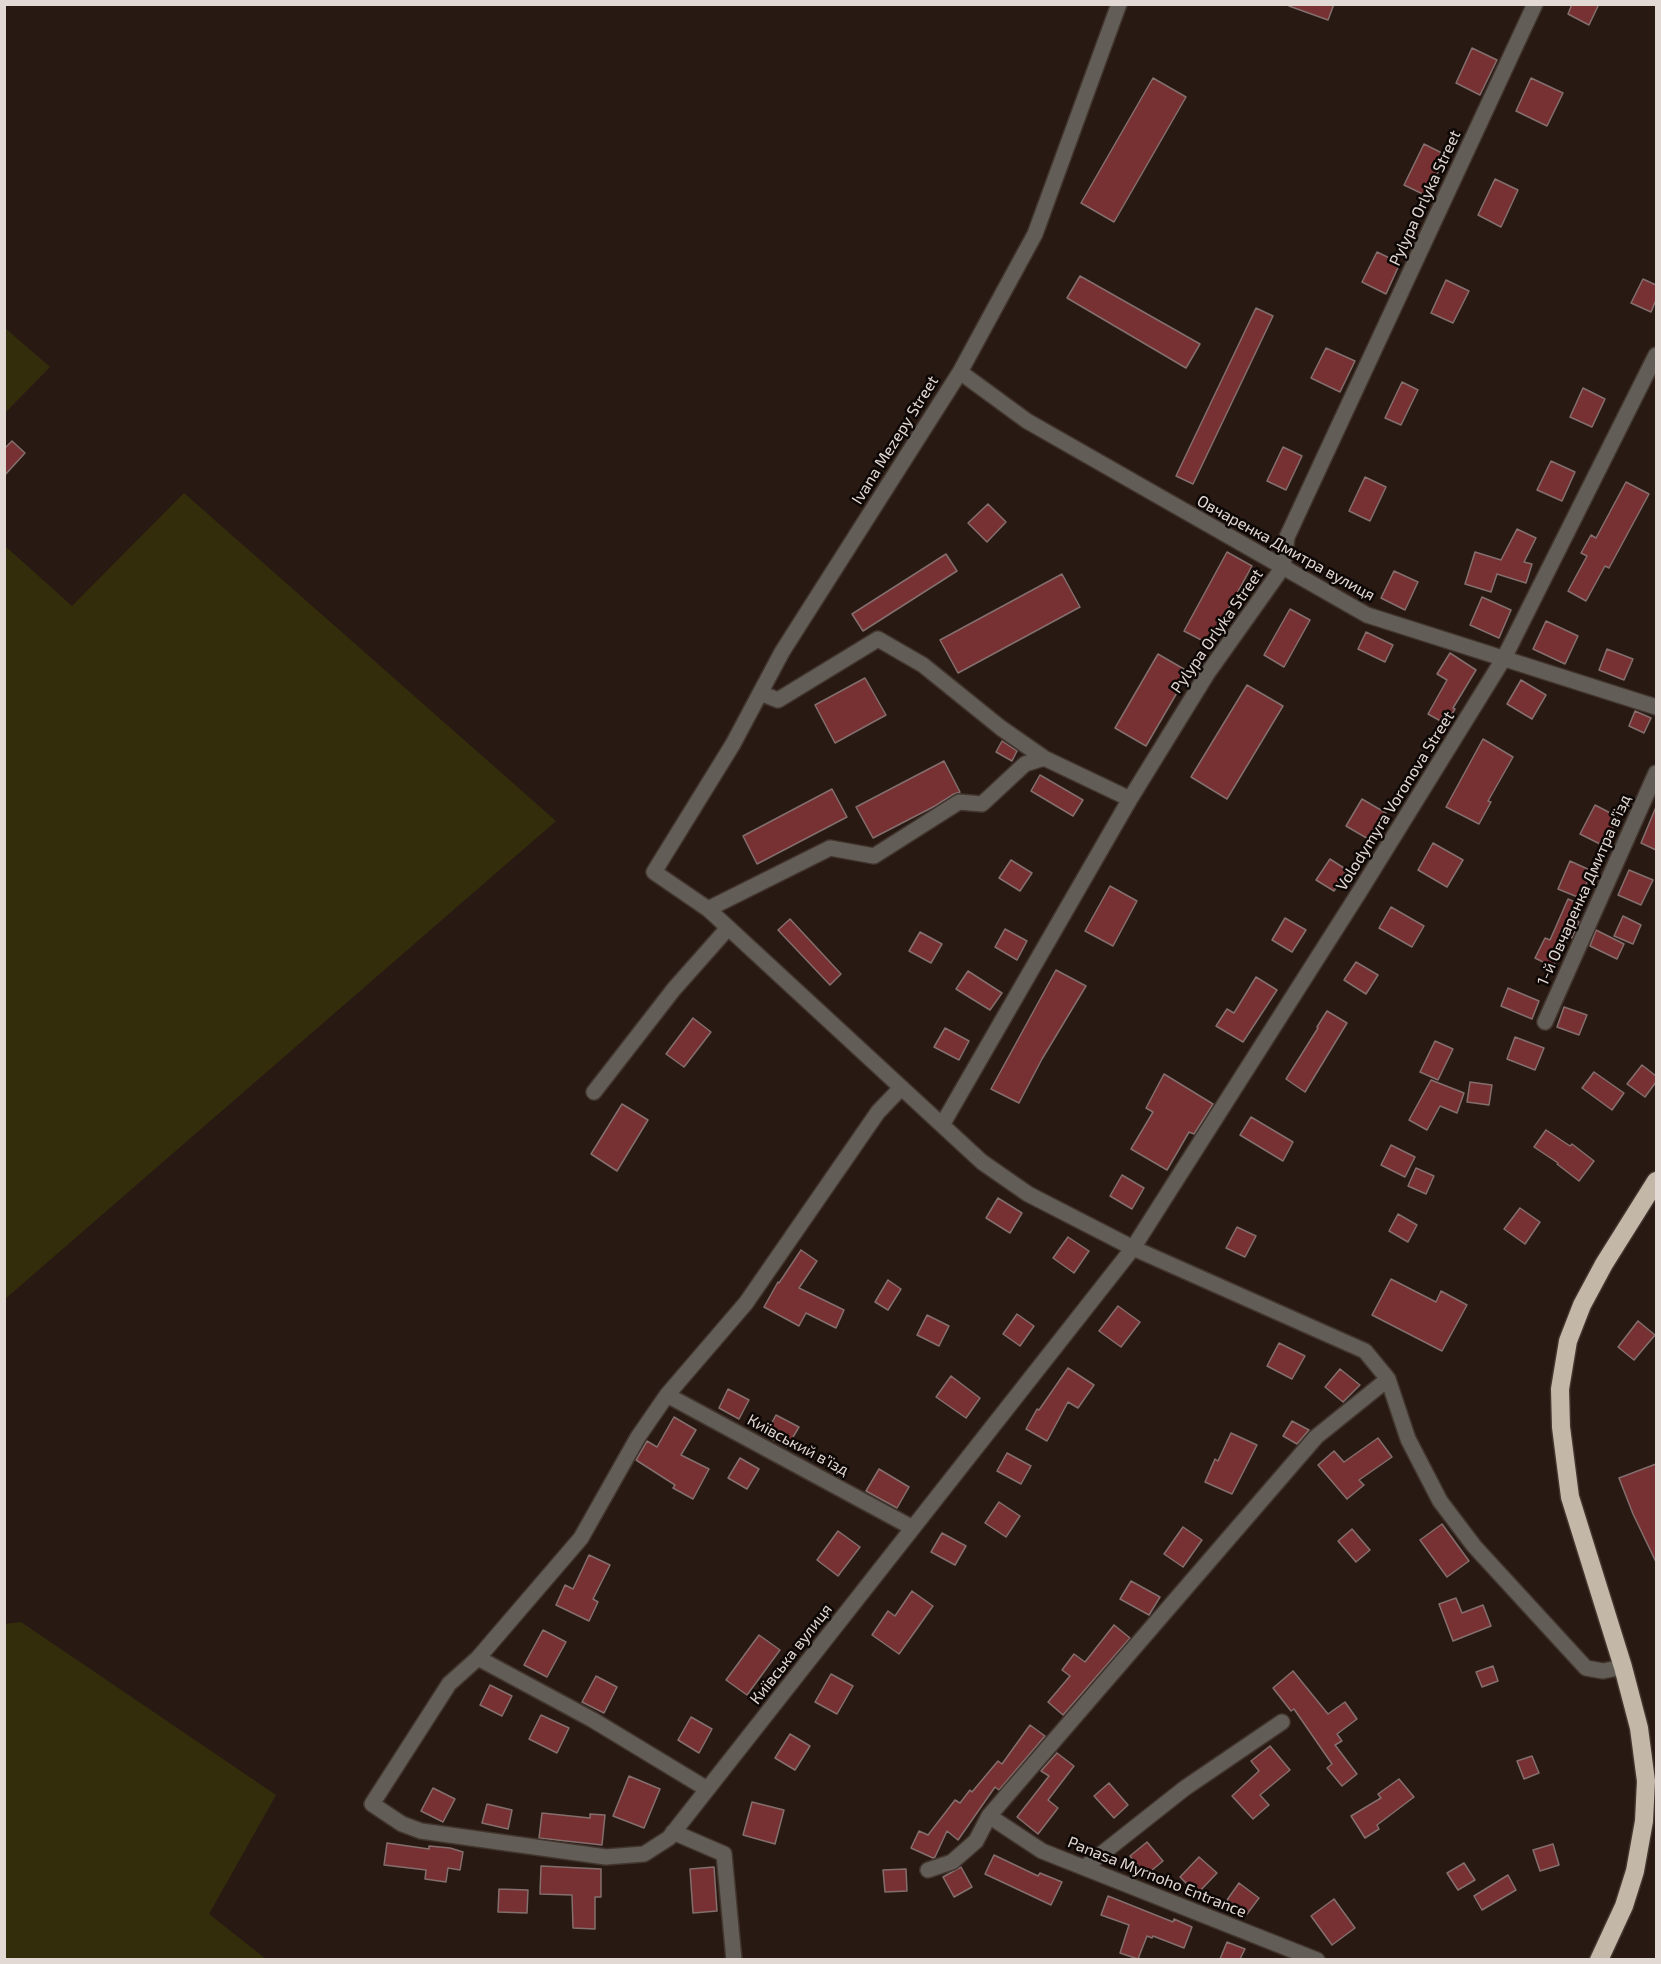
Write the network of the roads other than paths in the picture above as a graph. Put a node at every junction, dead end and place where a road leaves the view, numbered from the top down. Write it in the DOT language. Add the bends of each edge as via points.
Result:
graph roads {
  1 [pos="1119,4"];
  2 [pos="1535,4"];
  3 [pos="1656,355"];
  4 [pos="960,372"];
  5 [pos="1283,567"];
  6 [pos="1504,657"];
  7 [pos="760,693"];
  8 [pos="1656,708"];
  9 [pos="1044,758"];
  10 [pos="1656,773"];
  11 [pos="1130,799"];
  12 [pos="708,909"];
  13 [pos="728,928"];
  14 [pos="1545,1022"];
  15 [pos="902,1088"];
  16 [pos="594,1092"];
  17 [pos="942,1125"];
  18 [pos="1656,1181"];
  19 [pos="1133,1248"];
  20 [pos="1388,1379"];
  21 [pos="667,1395"];
  22 [pos="913,1528"];
  23 [pos="478,1658"];
  24 [pos="1623,1667"];
  25 [pos="1282,1722"];
  26 [pos="707,1789"];
  27 [pos="989,1816"];
  28 [pos="1650,1821"];
  29 [pos="673,1832"];
  30 [pos="1084,1868"];
  31 [pos="928,1870"];
  32 [pos="734,1959"];
  33 [pos="1317,1959"];
  34 [pos="1599,1959"];
  1 -- 4 [label="street, Ivana Mezepy Street" via="1035,234"];
  2 -- 5 [label="street, Pylypa Orlyka Street" via="1287,537"];
  3 -- 6 [label="street, Volodymyra Voronova Street"];
  4 -- 5 [label="street, Овчаренка Дмитра вулиця" via="1027,421"];
  4 -- 7 [label="street, Ivana Mezepy Street" via="782,652"];
  5 -- 6 [label="street, Овчаренка Дмитра вулиця" via="1367,615"];
  5 -- 11 [label="street, Pylypa Orlyka Street" via="1207,674"];
  6 -- 8 [label="street, Овчаренка Дмитра вулиця"];
  6 -- 19 [label="street, Volodymyra Voronova Street"];
  7 -- 9 [label="street" via="778,700 878,639 922,665"];
  7 -- 12 [label="street, Ivana Mezepy Street" via="654,872"];
  9 -- 11 [label="street"];
  9 -- 12 [label="street" via="1025,764 982,804 959,802 874,856 830,848"];
  10 -- 14 [label="street, 1-й Овчаренка Дмитра в’їзд"];
  11 -- 17 [label="street, Pylypa Orlyka Street"];
  12 -- 13 [label="street"];
  13 -- 15 [label="street"];
  13 -- 16 [label="street" via="674,989"];
  15 -- 17 [label="street"];
  15 -- 21 [label="street" via="878,1112 746,1303"];
  17 -- 19 [label="street" via="982,1161 1028,1194"];
  18 -- 24 [label="highway" via="1582,1305 1568,1341 1560,1389 1570,1497"];
  19 -- 20 [label="street" via="1365,1351"];
  19 -- 22 [label="street, Київська вулиця"];
  20 -- 24 [label="street" via="1408,1439 1440,1501 1474,1546 1586,1668 1603,1671"];
  20 -- 27 [label="street" via="1316,1437"];
  21 -- 22 [label="street, Київський в’їзд"];
  21 -- 23 [label="street" via="638,1437 581,1538"];
  22 -- 26 [label="street, Київська вулиця"];
  23 -- 26 [label="street" via="593,1720"];
  23 -- 29 [label="street, Київська вулиця" via="449,1684 372,1804 402,1824 421,1831 606,1857 644,1854"];
  24 -- 28 [label="highway" via="1639,1728"];
  25 -- 30 [label="street" via="1185,1788"];
  26 -- 29 [label="street, Київська вулиця"];
  27 -- 30 [label="street, Panasa Myrnoho Entrance" via="1042,1851"];
  27 -- 31 [label="street" via="976,1841 952,1862"];
  28 -- 34 [label="highway" via="1624,1906"];
  29 -- 32 [label="street" via="724,1854"];
  30 -- 33 [label="street, Panasa Myrnoho Entrance"];
}
